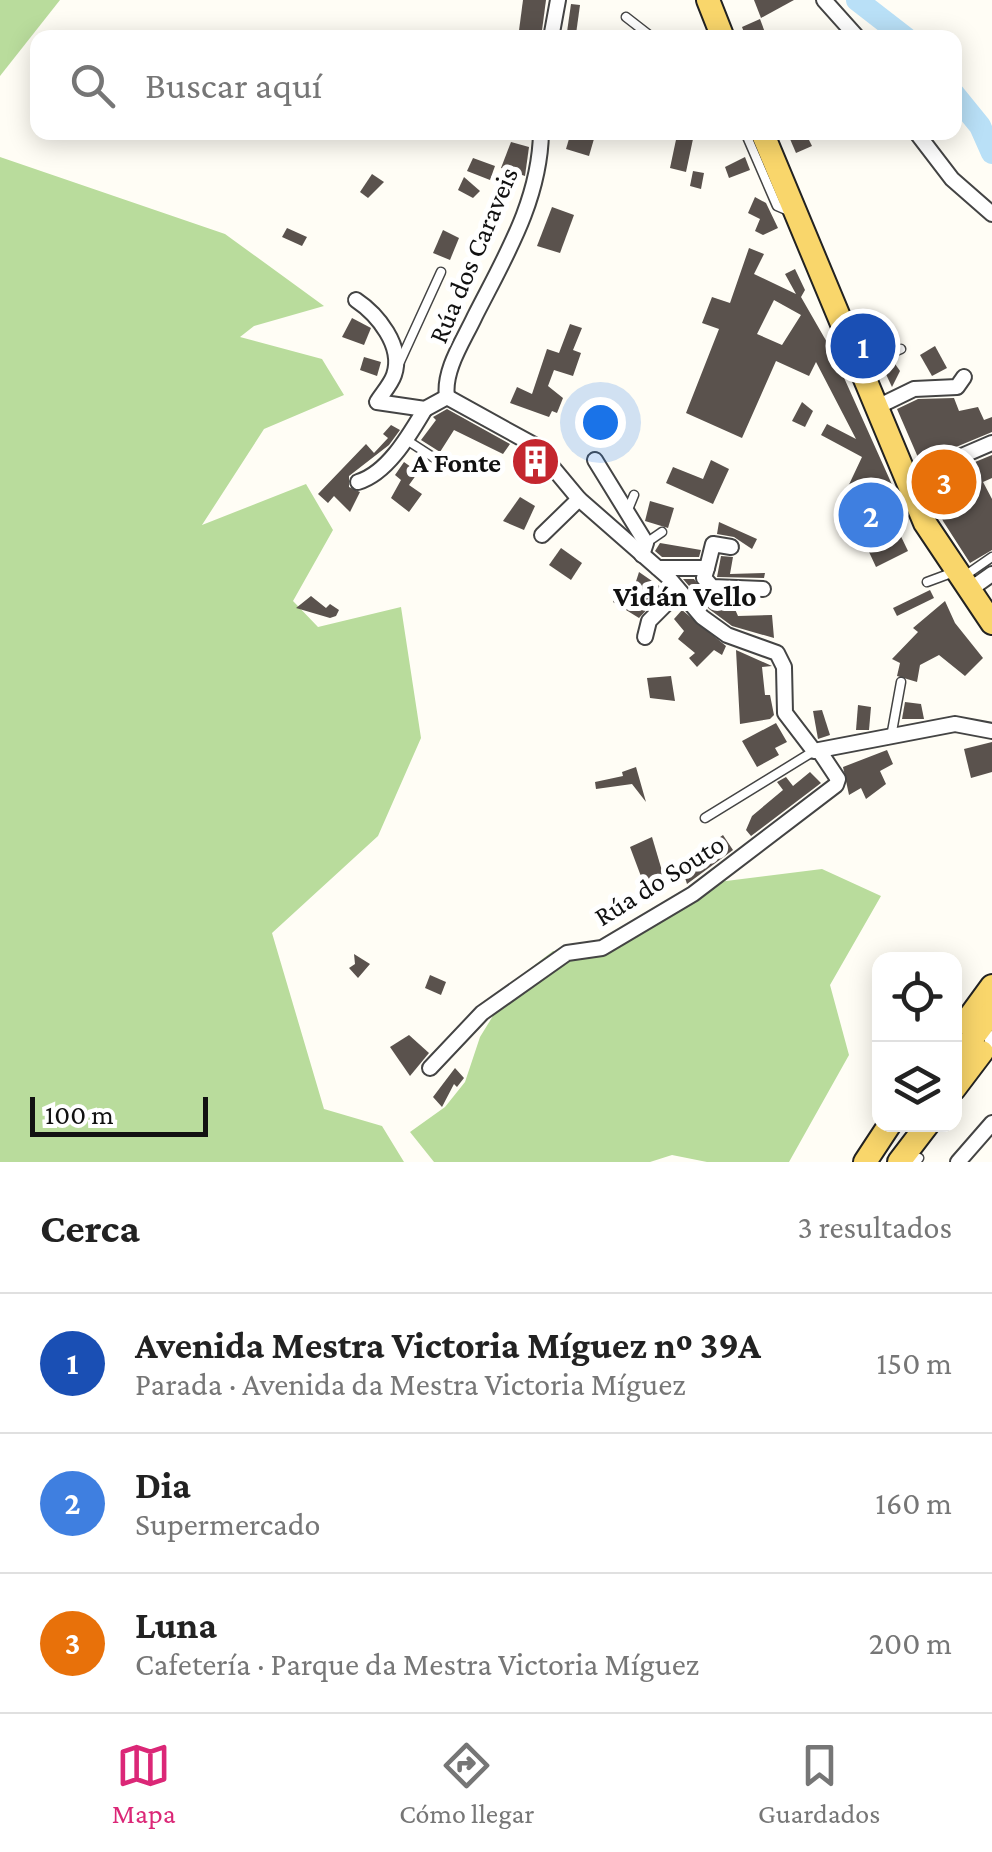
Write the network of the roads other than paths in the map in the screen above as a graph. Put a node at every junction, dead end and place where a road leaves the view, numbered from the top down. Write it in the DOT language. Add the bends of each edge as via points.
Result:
graph roads {
  1 [pos="558,0"];
  2 [pos="708,0"];
  3 [pos="824,0"];
  4 [pos="626,17"];
  5 [pos="552,30"];
  6 [pos="643,30"];
  7 [pos="720,30"];
  8 [pos="851,30"];
  9 [pos="540,140"];
  10 [pos="748,140"];
  11 [pos="765,140"];
  12 [pos="922,140"];
  13 [pos="796,214"];
  14 [pos="992,214"];
  15 [pos="441,272"];
  16 [pos="356,300"];
  17 [pos="901,349"];
  18 [pos="859,367"];
  19 [pos="394,375"];
  20 [pos="964,377"];
  21 [pos="447,397"];
  22 [pos="876,408"];
  23 [pos="426,409"];
  24 [pos="405,439"];
  25 [pos="992,443"];
  26 [pos="595,460"];
  27 [pos="442,463"];
  28 [pos="906,480"];
  29 [pos="358,482"];
  30 [pos="634,495"];
  31 [pos="580,499"];
  32 [pos="627,512"];
  33 [pos="662,532"];
  34 [pos="542,535"];
  35 [pos="730,547"];
  36 [pos="644,549"];
  37 [pos="992,557"];
  38 [pos="658,568"];
  39 [pos="706,568"];
  40 [pos="992,574"];
  41 [pos="961,581"];
  42 [pos="927,582"];
  43 [pos="763,589"];
  44 [pos="678,592"];
  45 [pos="992,623"];
  46 [pos="646,638"];
  47 [pos="901,682"];
  48 [pos="992,730"];
  49 [pos="890,737"];
  50 [pos="817,751"];
  51 [pos="704,818"];
  52 [pos="992,986"];
  53 [pos="992,1012"];
  54 [pos="962,1026"];
  55 [pos="992,1040"];
  56 [pos="962,1052"];
  57 [pos="430,1068"];
  58 [pos="962,1079"];
  59 [pos="992,1122"];
  60 [pos="885,1132"];
  61 [pos="903,1132"];
  62 [pos="924,1132"];
  63 [pos="911,1161"];
  64 [pos="865,1162"];
  65 [pos="882,1162"];
  66 [pos="958,1162"];
  1 -- 5 [label="street"];
  2 -- 7 [label="main road"];
  3 -- 8 [label="street"];
  4 -- 6 [label="lane"];
  9 -- 21 [label="street, Rúa dos Caraveis" via="538,178 461,346"];
  10 -- 13 [label="lane" via="776,206"];
  11 -- 13 [label="main road"];
  12 -- 14 [label="street" via="952,180"];
  13 -- 18 [label="main road"];
  15 -- 19 [label="lane"];
  16 -- 19 [label="street" via="382,324"];
  17 -- 18 [label="lane"];
  18 -- 22 [label="main road"];
  19 -- 23 [label="street" via="377,402"];
  20 -- 22 [label="street" via="958,387 914,389"];
  21 -- 23 [label="street"];
  21 -- 31 [label="street" via="534,445"];
  22 -- 28 [label="main road"];
  23 -- 24 [label="street"];
  24 -- 27 [label="lane"];
  24 -- 29 [label="street"];
  25 -- 28 [label="street"];
  26 -- 32 [label="street"];
  28 -- 41 [label="main road"];
  30 -- 32 [label="lane"];
  31 -- 34 [label="street"];
  31 -- 36 [label="street"];
  32 -- 36 [label="street"];
  33 -- 36 [label="lane"];
  35 -- 39 [label="street" via="713,544"];
  36 -- 38 [label="street"];
  37 -- 41 [label="lane"];
  38 -- 39 [label="street"];
  38 -- 44 [label="street"];
  39 -- 43 [label="street" via="712,587"];
  40 -- 41 [label="street"];
  41 -- 42 [label="lane"];
  41 -- 45 [label="main road"];
  44 -- 46 [label="street" via="649,621"];
  44 -- 50 [label="street" via="727,635 777,653 784,667 784,714"];
  47 -- 49 [label="lane"];
  48 -- 49 [label="street" via="956,724"];
  49 -- 50 [label="street"];
  50 -- 51 [label="lane"];
  50 -- 57 [label="street, Rúa do Souto" via="836,785 692,894 602,948 567,953 482,1013"];
  52 -- 54 [label="main road"];
  53 -- 56 [label="main road"];
  55 -- 58 [label="main road"];
  59 -- 66 [label="street"];
  60 -- 64 [label="main road"];
  61 -- 65 [label="main road"];
  62 -- 63 [label="main road"];
}
